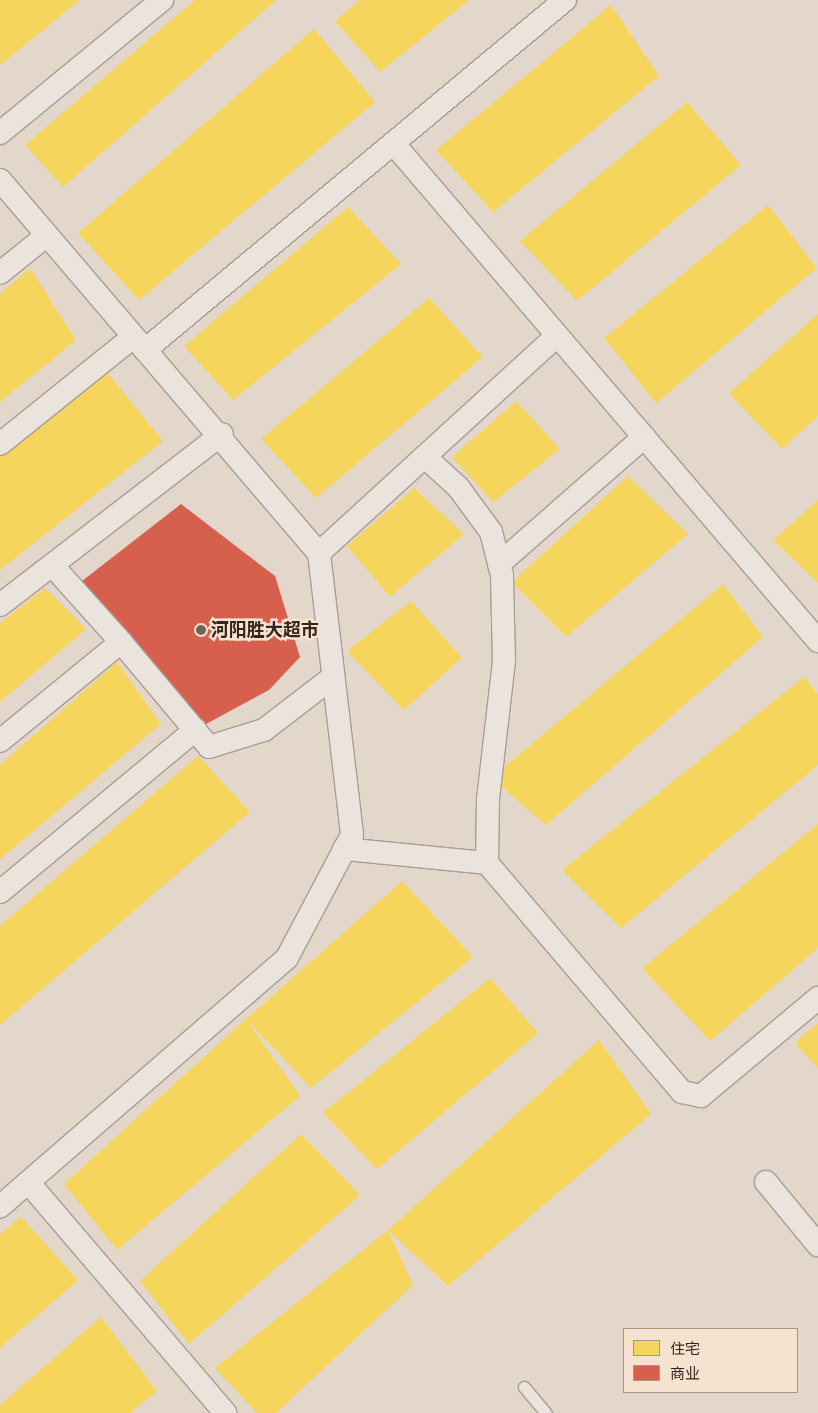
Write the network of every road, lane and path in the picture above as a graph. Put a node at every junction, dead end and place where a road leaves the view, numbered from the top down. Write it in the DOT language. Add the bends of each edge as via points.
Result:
graph roads {
  1 [pos="162,0"];
  2 [pos="565,0"];
  3 [pos="0,133"];
  4 [pos="393,143"];
  5 [pos="0,180"];
  6 [pos="46,236"];
  7 [pos="0,273"];
  8 [pos="557,336"];
  9 [pos="139,343"];
  10 [pos="222,434"];
  11 [pos="644,437"];
  12 [pos="0,444"];
  13 [pos="425,457"];
  14 [pos="319,553"];
  15 [pos="499,564"];
  16 [pos="52,565"];
  17 [pos="0,605"];
  18 [pos="818,641"];
  19 [pos="121,642"];
  20 [pos="333,677"];
  21 [pos="195,730"];
  22 [pos="0,741"];
  23 [pos="344,849"];
  24 [pos="487,863"];
  25 [pos="0,892"];
  26 [pos="818,998"];
  27 [pos="28,1182"];
  28 [pos="766,1182"];
  29 [pos="0,1207"];
  30 [pos="818,1245"];
  31 [pos="524,1387"];
  32 [pos="225,1413"];
  33 [pos="546,1413"];
  1 -- 3 [label="street"];
  2 -- 4 [label="street"];
  4 -- 8 [label="street"];
  4 -- 9 [label="street"];
  5 -- 6 [label="street"];
  6 -- 7 [label="street"];
  6 -- 9 [label="street"];
  8 -- 11 [label="street"];
  8 -- 13 [label="street"];
  9 -- 10 [label="street"];
  9 -- 12 [label="street"];
  10 -- 14 [label="street"];
  10 -- 16 [label="street"];
  11 -- 15 [label="street"];
  11 -- 18 [label="street"];
  13 -- 14 [label="street"];
  13 -- 15 [label="street" via="458,487 491,532"];
  14 -- 20 [label="street"];
  15 -- 24 [label="street" via="504,661 488,799"];
  16 -- 17 [label="street"];
  16 -- 19 [label="street"];
  19 -- 21 [label="street"];
  19 -- 22 [label="street"];
  20 -- 21 [label="street" via="264,730 209,747"];
  20 -- 23 [label="street" via="352,835"];
  21 -- 25 [label="street"];
  23 -- 24 [label="street"];
  23 -- 27 [label="street" via="287,958"];
  24 -- 26 [label="street" via="682,1092 701,1096"];
  27 -- 29 [label="street"];
  27 -- 32 [label="street"];
  28 -- 30 [label="street"];
  31 -- 33 [label="lane"];
}
